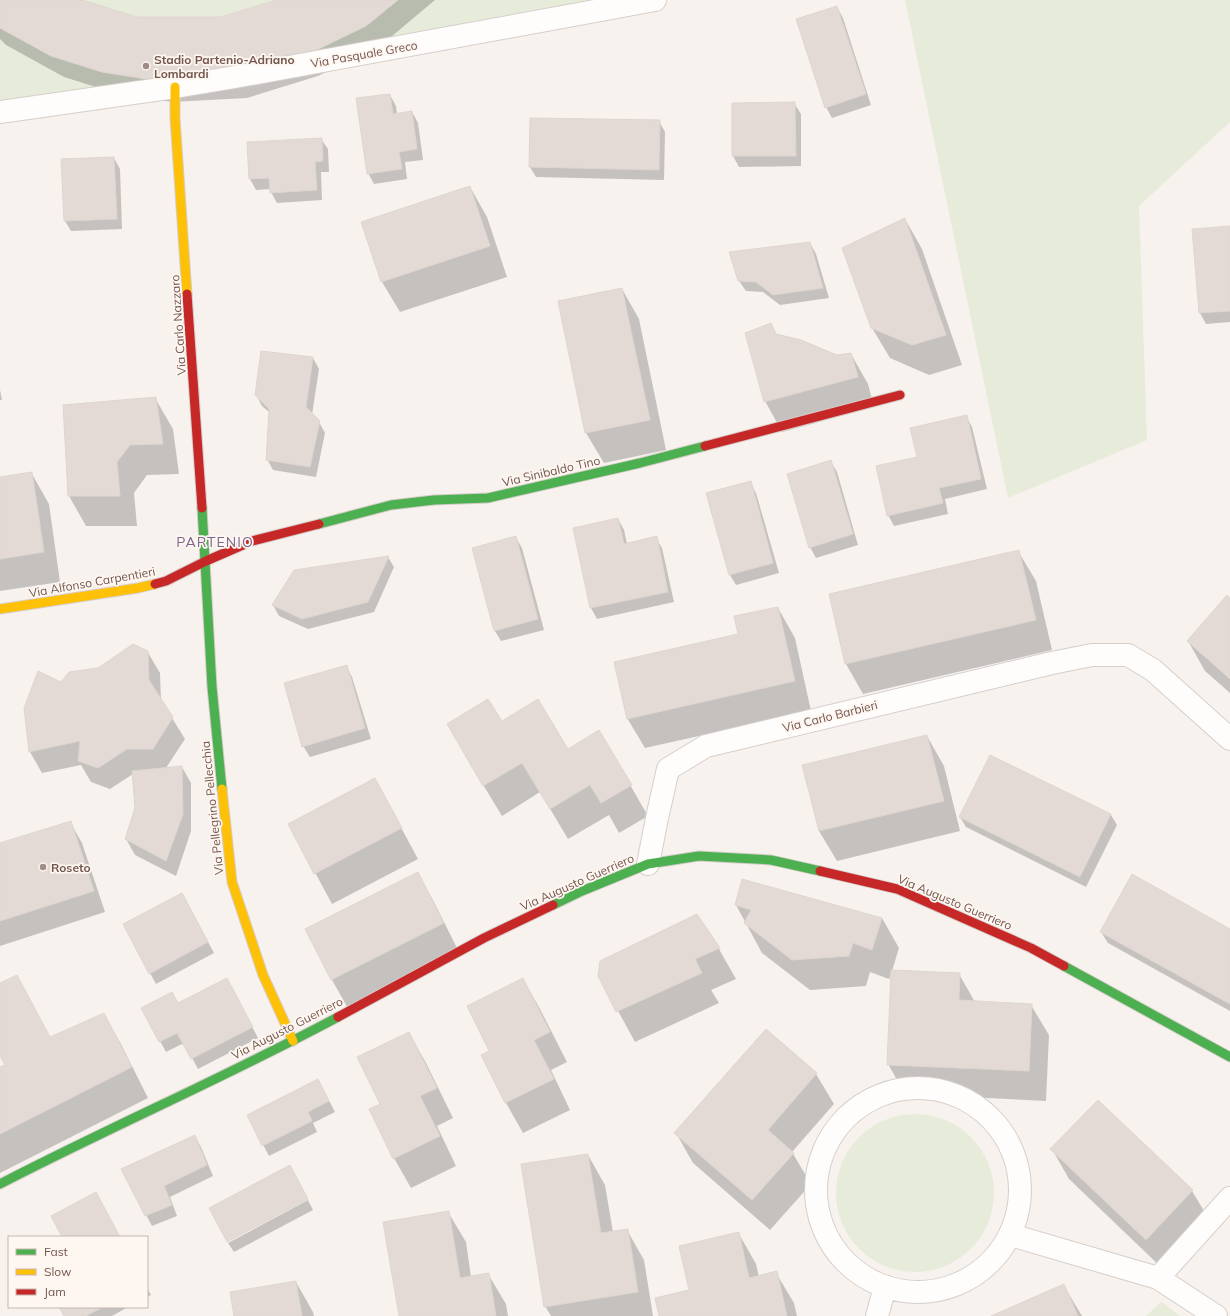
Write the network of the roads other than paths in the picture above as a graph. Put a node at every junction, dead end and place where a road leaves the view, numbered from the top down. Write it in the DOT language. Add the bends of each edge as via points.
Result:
graph roads {
  1 [pos="655,0"];
  2 [pos="175,87"];
  3 [pos="0,112"];
  4 [pos="900,395"];
  5 [pos="206,561"];
  6 [pos="0,609"];
  7 [pos="1230,739"];
  8 [pos="648,864"];
  9 [pos="293,1040"];
  10 [pos="1230,1057"];
  11 [pos="0,1184"];
  12 [pos="1230,1198"];
  13 [pos="1011,1235"];
  14 [pos="1158,1278"];
  15 [pos="885,1287"];
  16 [pos="877,1316"];
  17 [pos="1216,1316"];
  1 -- 2 [label="street, Via Pasquale Greco"];
  2 -- 3 [label="street, Via Pasquale Greco"];
  2 -- 5 [label="street, Via Carlo Nazzaro"];
  4 -- 5 [label="street, Via Sinibaldo Tino" via="640,463 488,498 391,505 252,541"];
  5 -- 6 [label="street, Via Alfonso Carpentieri" via="166,581 138,588"];
  5 -- 9 [label="street, Via Pellegrino Pellecchia" via="212,686 232,882 263,975"];
  7 -- 8 [label="street, Via Carlo Barbieri" via="1153,670 1128,655 1092,655 1052,663 706,746 668,769"];
  8 -- 9 [label="street, Via Augusto Guerriero" via="582,891 484,938"];
  8 -- 10 [label="street, Via Augusto Guerriero" via="699,856 771,860 897,889 1032,948"];
  9 -- 11 [label="street, Via Augusto Guerriero"];
  12 -- 14 [label="street"];
  13 -- 14 [label="street"];
  13 -- 15 [label="street" via="994,1259 971,1278 944,1289 914,1292"];
  13 -- 15 [label="street" via="1020,1200 1018,1165 1004,1133 979,1108 947,1092 912,1088 878,1095 848,1115 826,1143 816,1176 816,1197 817,1212 830,1244 854,1271"];
  14 -- 17 [label="street"];
  15 -- 16 [label="street"];
}
